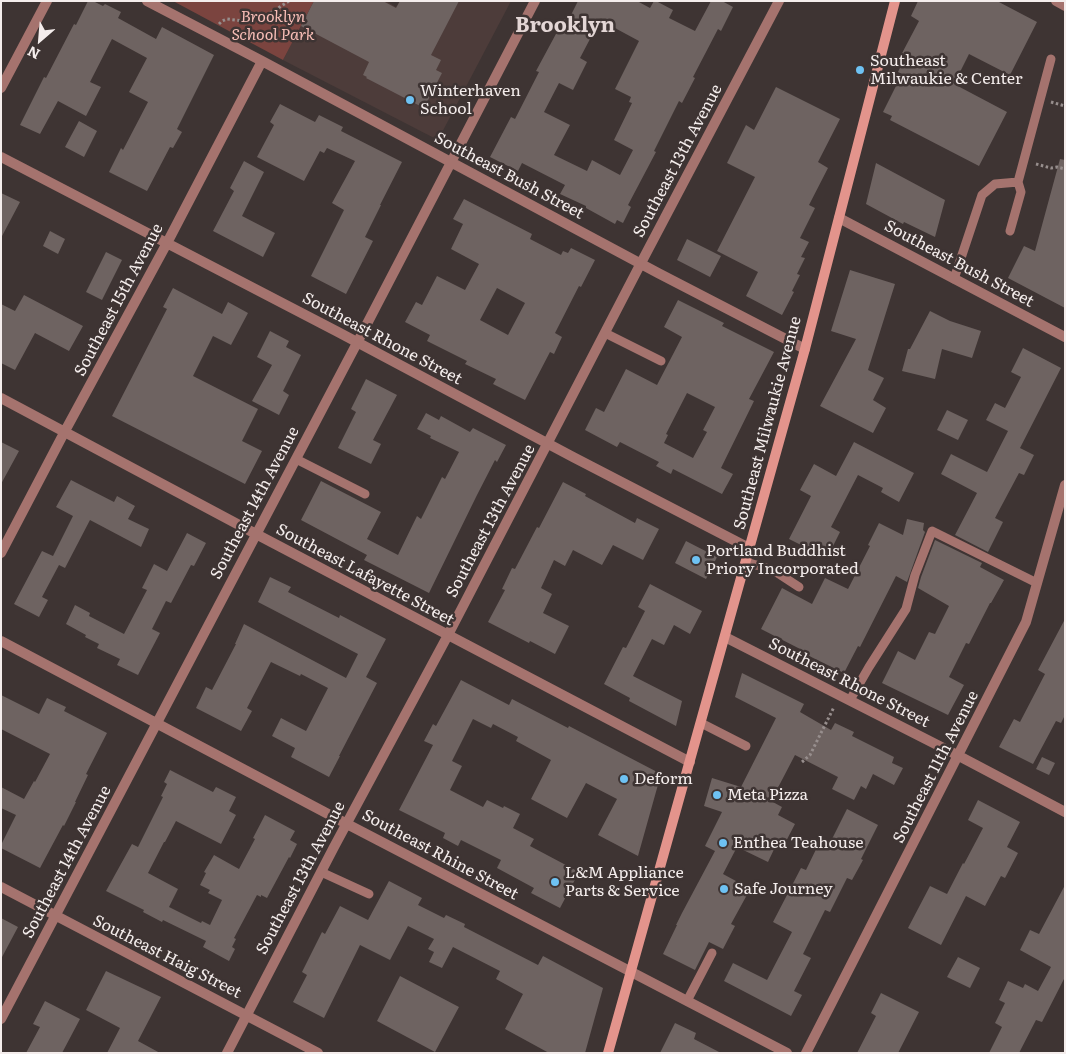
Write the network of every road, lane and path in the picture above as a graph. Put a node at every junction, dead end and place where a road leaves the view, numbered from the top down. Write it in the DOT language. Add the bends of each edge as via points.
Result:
graph roads {
  1 [pos="47,1"];
  2 [pos="147,1"];
  3 [pos="289,1"];
  4 [pos="535,1"];
  5 [pos="779,1"];
  6 [pos="895,1"];
  7 [pos="1056,1"];
  8 [pos="1065,6"];
  9 [pos="211,34"];
  10 [pos="1051,59"];
  11 [pos="262,61"];
  12 [pos="1,88"];
  13 [pos="1,157"];
  14 [pos="1024,160"];
  15 [pos="451,162"];
  16 [pos="1065,169"];
  17 [pos="1018,182"];
  18 [pos="839,218"];
  19 [pos="1010,231"];
  20 [pos="166,243"];
  21 [pos="641,263"];
  22 [pos="954,279"];
  23 [pos="605,333"];
  24 [pos="1065,337"];
  25 [pos="357,343"];
  26 [pos="805,348"];
  27 [pos="661,361"];
  28 [pos="1,398"];
  29 [pos="65,431"];
  30 [pos="548,444"];
  31 [pos="296,459"];
  32 [pos="1065,485"];
  33 [pos="365,494"];
  34 [pos="256,534"];
  35 [pos="750,548"];
  36 [pos="1,553"];
  37 [pos="746,562"];
  38 [pos="1037,583"];
  39 [pos="799,587"];
  40 [pos="448,635"];
  41 [pos="725,637"];
  42 [pos="1,641"];
  43 [pos="840,695"];
  44 [pos="850,700"];
  45 [pos="157,723"];
  46 [pos="701,723"];
  47 [pos="746,746"];
  48 [pos="959,756"];
  49 [pos="690,762"];
  50 [pos="802,762"];
  51 [pos="1065,812"];
  52 [pos="347,824"];
  53 [pos="322,872"];
  54 [pos="1,887"];
  55 [pos="369,894"];
  56 [pos="55,916"];
  57 [pos="712,953"];
  58 [pos="631,972"];
  59 [pos="687,1001"];
  60 [pos="247,1015"];
  61 [pos="1,1019"];
  62 [pos="227,1053"];
  63 [pos="318,1053"];
  64 [pos="608,1053"];
  65 [pos="787,1053"];
  66 [pos="806,1053"];
  1 -- 12 [label="street"];
  2 -- 9 [label="street, Southeast Bush Street"];
  3 -- 9 [label="path" via="251,22 226,19"];
  4 -- 15 [label="street, Southeast 14th Avenue"];
  5 -- 21 [label="street, Southeast 13th Avenue"];
  6 -- 18 [label="main road, Southeast Milwaukie Avenue"];
  7 -- 8 [label="street"];
  9 -- 11 [label="street, Southeast Bush Street"];
  10 -- 14 [label="lane"];
  11 -- 15 [label="street, Southeast Bush Street"];
  11 -- 20 [label="street, Southeast 15th Avenue"];
  13 -- 20 [label="street, Southeast Rhone Street"];
  14 -- 16 [label="path"];
  14 -- 17 [label="lane"];
  15 -- 21 [label="street, Southeast Bush Street"];
  15 -- 25 [label="street, Southeast 14th Avenue"];
  17 -- 19 [label="lane" via="1021,192"];
  17 -- 22 [label="lane" via="995,184 982,195"];
  18 -- 22 [label="street, Southeast Bush Street"];
  18 -- 26 [label="main road, Southeast Milwaukie Avenue"];
  20 -- 25 [label="street, Southeast Rhone Street"];
  20 -- 29 [label="street, Southeast 15th Avenue"];
  21 -- 23 [label="street, Southeast 13th Avenue"];
  21 -- 26 [label="street, Southeast Bush Street"];
  22 -- 24 [label="street, Southeast Bush Street"];
  23 -- 27 [label="lane"];
  23 -- 30 [label="street, Southeast 13th Avenue"];
  25 -- 30 [label="street, Southeast Rhone Street"];
  25 -- 31 [label="street, Southeast 14th Avenue"];
  26 -- 35 [label="main road, Southeast Milwaukie Avenue"];
  28 -- 29 [label="street, Southeast Lafayette Street"];
  29 -- 34 [label="street, Southeast Lafayette Street"];
  29 -- 36 [label="street, Southeast 15th Avenue"];
  30 -- 35 [label="street, Southeast Rhone Street"];
  30 -- 40 [label="street, Southeast 13th Avenue"];
  31 -- 33 [label="lane"];
  31 -- 34 [label="street, Southeast 14th Avenue"];
  32 -- 38 [label="street, Southeast 11th Avenue"];
  34 -- 40 [label="street, Southeast Lafayette Street"];
  34 -- 45 [label="street, Southeast 14th Avenue"];
  35 -- 37 [label="main road, Southeast Milwaukie Avenue"];
  37 -- 39 [label="lane" via="773,570"];
  37 -- 41 [label="main road, Southeast Milwaukie Avenue"];
  38 -- 44 [label="lane" via="932,531 906,609"];
  38 -- 48 [label="street, Southeast 11th Avenue" via="1026,622"];
  40 -- 49 [label="street, Southeast Lafayette Street"];
  40 -- 52 [label="street, Southeast 13th Avenue"];
  41 -- 43 [label="street, Southeast Rhone Street"];
  41 -- 46 [label="main road, Southeast Milwaukie Avenue"];
  42 -- 45 [label="street, Southeast Rhine Street"];
  43 -- 44 [label="street, Southeast Rhone Street"];
  43 -- 50 [label="path" via="810,755"];
  44 -- 48 [label="street, Southeast Rhone Street"];
  45 -- 52 [label="street, Southeast Rhine Street"];
  45 -- 56 [label="street, Southeast 14th Avenue"];
  46 -- 47 [label="lane"];
  46 -- 49 [label="main road, Southeast Milwaukie Avenue"];
  48 -- 51 [label="street, Southeast Rhone Street"];
  48 -- 66 [label="street, Southeast 11th Avenue"];
  49 -- 58 [label="main road, Southeast Milwaukie Avenue"];
  52 -- 53 [label="street, Southeast 13th Avenue"];
  52 -- 58 [label="street, Southeast Rhine Street"];
  53 -- 55 [label="lane"];
  53 -- 60 [label="street, Southeast 13th Avenue"];
  54 -- 56 [label="street, Southeast Haig Street"];
  56 -- 60 [label="street, Southeast Haig Street"];
  56 -- 61 [label="street, Southeast 14th Avenue"];
  57 -- 59 [label="lane"];
  58 -- 59 [label="street, Southeast Rhine Street"];
  58 -- 64 [label="main road, Southeast Milwaukie Avenue"];
  59 -- 65 [label="street, Southeast Rhine Street"];
  60 -- 62 [label="street, Southeast 13th Avenue"];
  60 -- 63 [label="street, Southeast Haig Street"];
}
